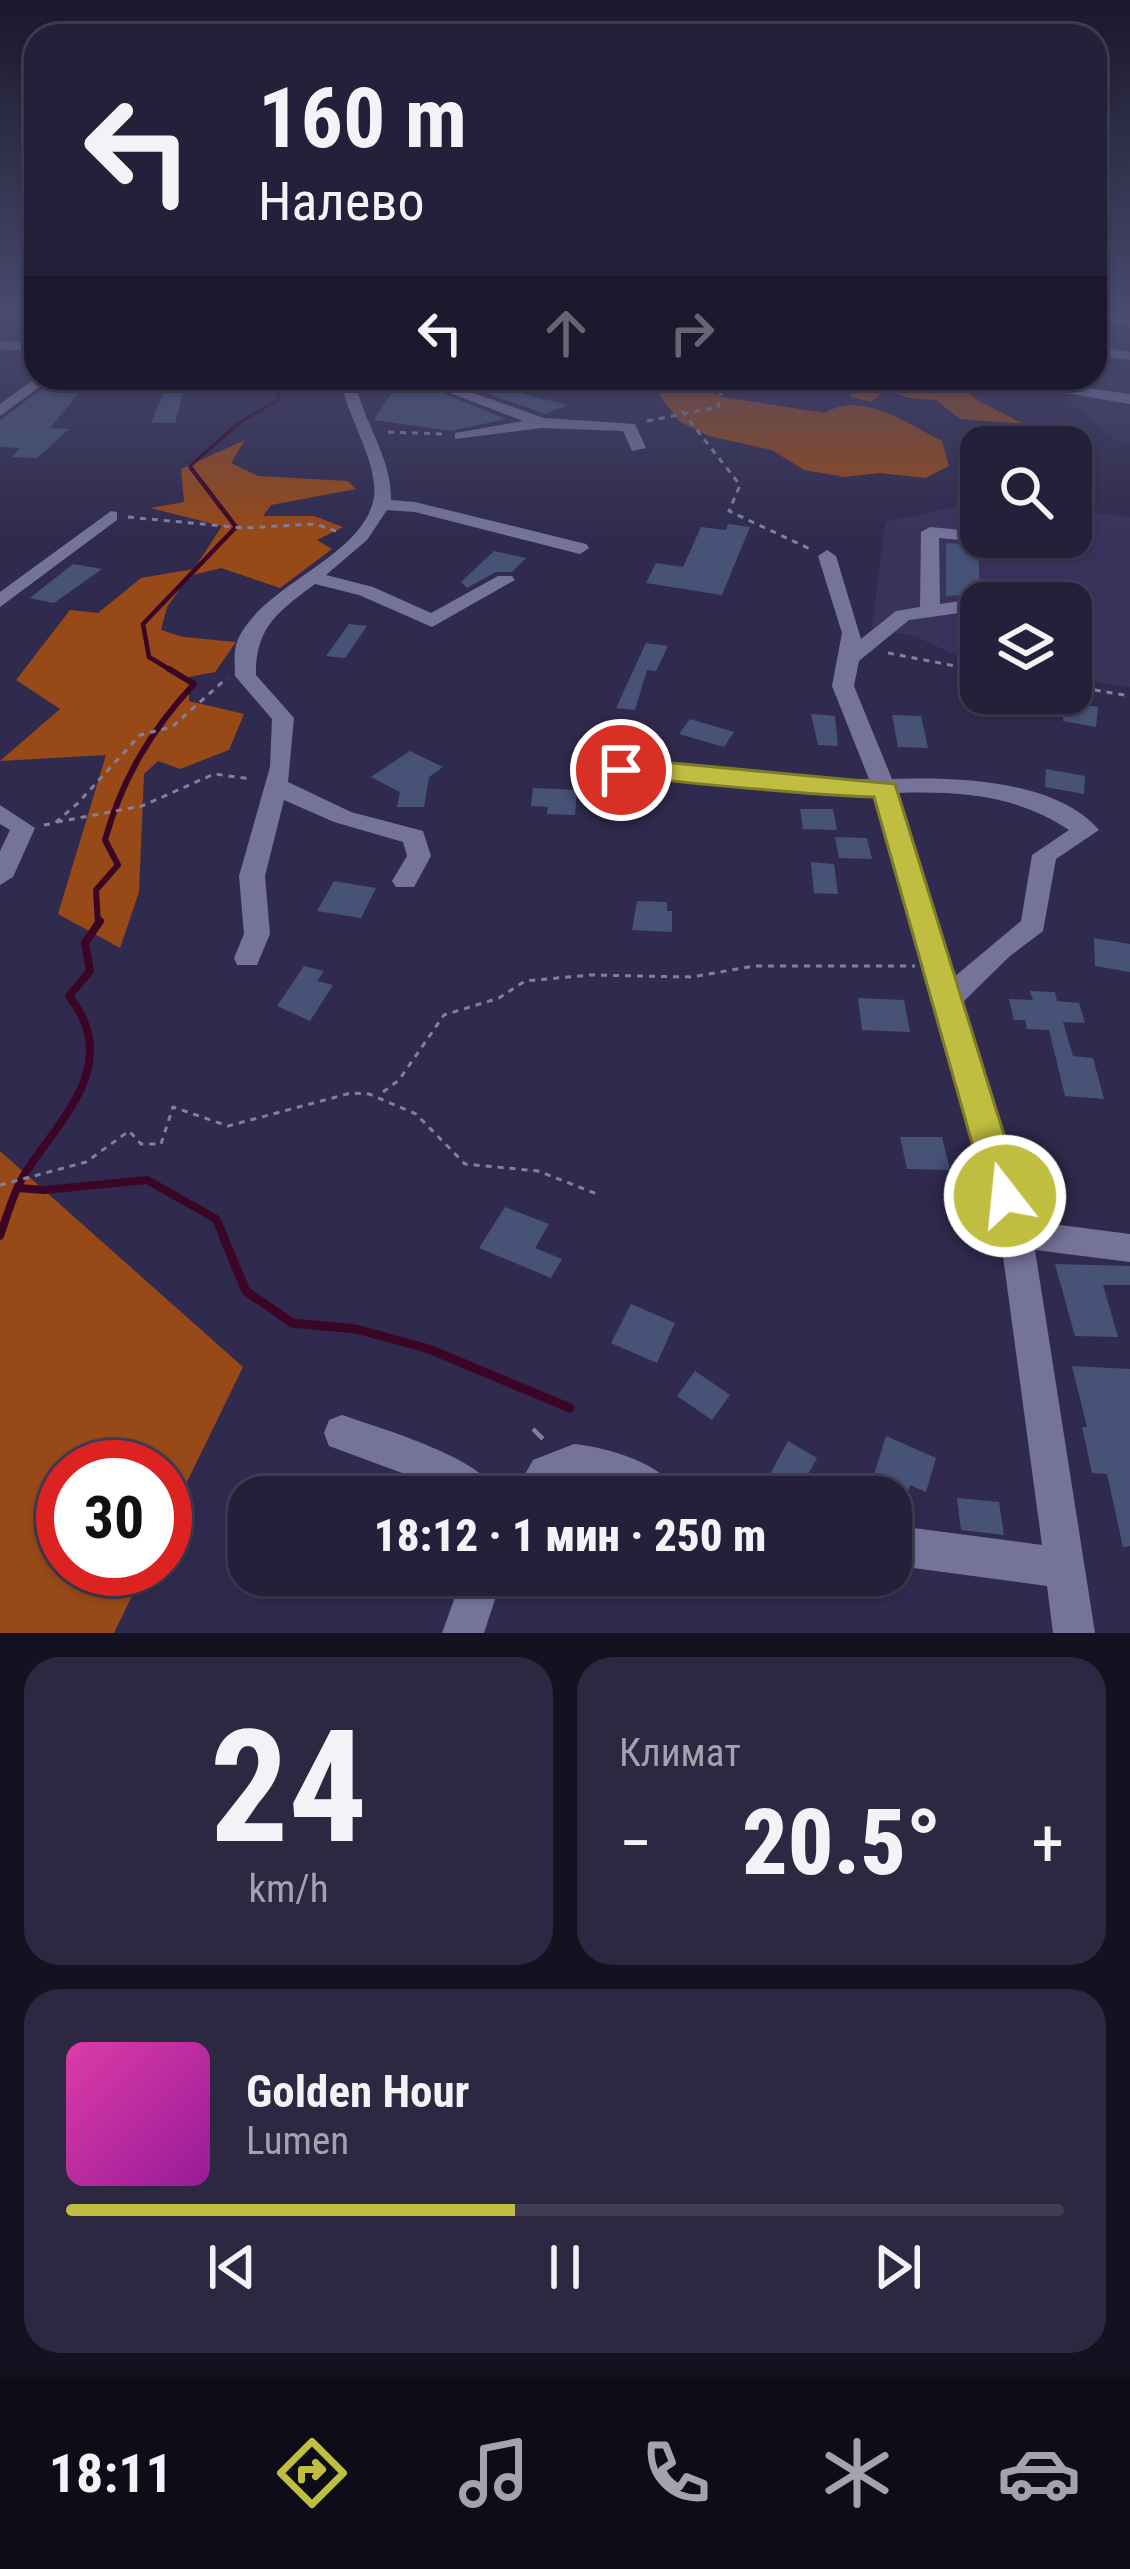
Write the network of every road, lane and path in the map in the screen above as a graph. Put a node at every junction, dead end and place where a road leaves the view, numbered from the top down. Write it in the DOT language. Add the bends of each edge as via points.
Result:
graph roads {
  1 [pos="29,390"];
  2 [pos="348,390"];
  3 [pos="471,390"];
  4 [pos="724,390"];
  5 [pos="1072,390"];
  6 [pos="1091,393"];
  7 [pos="1130,399"];
  8 [pos="682,410"];
  9 [pos="0,411"];
  10 [pos="1130,415"];
  11 [pos="542,423"];
  12 [pos="628,427"];
  13 [pos="362,432"];
  14 [pos="461,436"];
  15 [pos="638,448"];
  16 [pos="382,504"];
  17 [pos="111,516"];
  18 [pos="960,535"];
  19 [pos="358,537"];
  20 [pos="580,548"];
  21 [pos="827,556"];
  22 [pos="311,577"];
  23 [pos="505,580"];
  24 [pos="0,601"];
  25 [pos="960,606"];
  26 [pos="930,609"];
  27 [pos="867,647"];
  28 [pos="960,667"];
  29 [pos="246,669"];
  30 [pos="1092,690"];
  31 [pos="1130,696"];
  32 [pos="621,770"];
  33 [pos="276,785"];
  34 [pos="885,790"];
  35 [pos="0,813"];
  36 [pos="55,823"];
  37 [pos="23,828"];
  38 [pos="0,877"];
  39 [pos="404,881"];
  40 [pos="247,958"];
  41 [pos="937,966"];
  42 [pos="947,1000"];
  43 [pos="382,1093"];
  44 [pos="0,1186"];
  45 [pos="597,1194"];
  46 [pos="1016,1234"];
  47 [pos="1130,1247"];
  48 [pos="342,1433"];
  49 [pos="447,1476"];
  50 [pos="544,1476"];
  51 [pos="629,1476"];
  52 [pos="912,1548"];
  53 [pos="1062,1568"];
  54 [pos="476,1596"];
  55 [pos="463,1633"];
  56 [pos="1074,1633"];
  1 -- 9 [label="street"];
  2 -- 13 [label="street"];
  3 -- 11 [label="street"];
  4 -- 8 [label="path" via="718,407"];
  5 -- 6 [label="street"];
  6 -- 7 [label="street"];
  6 -- 10 [label="street" via="1087,403"];
  8 -- 12 [label="path"];
  8 -- 21 [label="path" via="740,485 729,512"];
  11 -- 12 [label="street"];
  11 -- 14 [label="street"];
  12 -- 15 [label="street"];
  13 -- 14 [label="path"];
  13 -- 16 [label="street" via="381,477"];
  16 -- 19 [label="street"];
  16 -- 20 [label="street"];
  17 -- 19 [label="path" via="244,528 315,524"];
  17 -- 24 [label="street"];
  18 -- 26 [label="street" via="930,532"];
  19 -- 22 [label="street"];
  21 -- 27 [label="street" via="852,633"];
  22 -- 23 [label="street" via="432,620"];
  22 -- 29 [label="street" via="261,620 246,644"];
  25 -- 26 [label="street"];
  26 -- 27 [label="street" via="903,615"];
  27 -- 28 [label="path"];
  27 -- 34 [label="street" via="843,686"];
  29 -- 33 [label="street" via="283,718"];
  29 -- 36 [label="path" via="181,713 172,728 140,735"];
  30 -- 31 [label="path"];
  32 -- 34 [label="street"];
  33 -- 36 [label="path" via="232,773 199,775 127,811"];
  33 -- 39 [label="street" via="365,827 414,837 419,856"];
  33 -- 40 [label="street" via="252,876 257,934"];
  34 -- 41 [label="street"];
  34 -- 42 [label="street" via="992,790 1052,804 1087,830 1045,855 1034,926"];
  35 -- 37 [label="street"];
  36 -- 37 [label="path"];
  37 -- 38 [label="street"];
  41 -- 42 [label="street"];
  41 -- 43 [label="path" via="754,966 692,977 525,981 444,1015"];
  42 -- 46 [label="street"];
  43 -- 44 [label="path" via="351,1093 229,1127 173,1107 161,1144 141,1144 130,1131 78,1170"];
  43 -- 45 [label="path" via="435,1129 465,1164 538,1171"];
  46 -- 47 [label="street"];
  46 -- 53 [label="street"];
  48 -- 49 [label="street"];
  50 -- 51 [label="street" via="563,1465"];
  52 -- 53 [label="street"];
  53 -- 56 [label="street"];
  54 -- 55 [label="street"];
}
